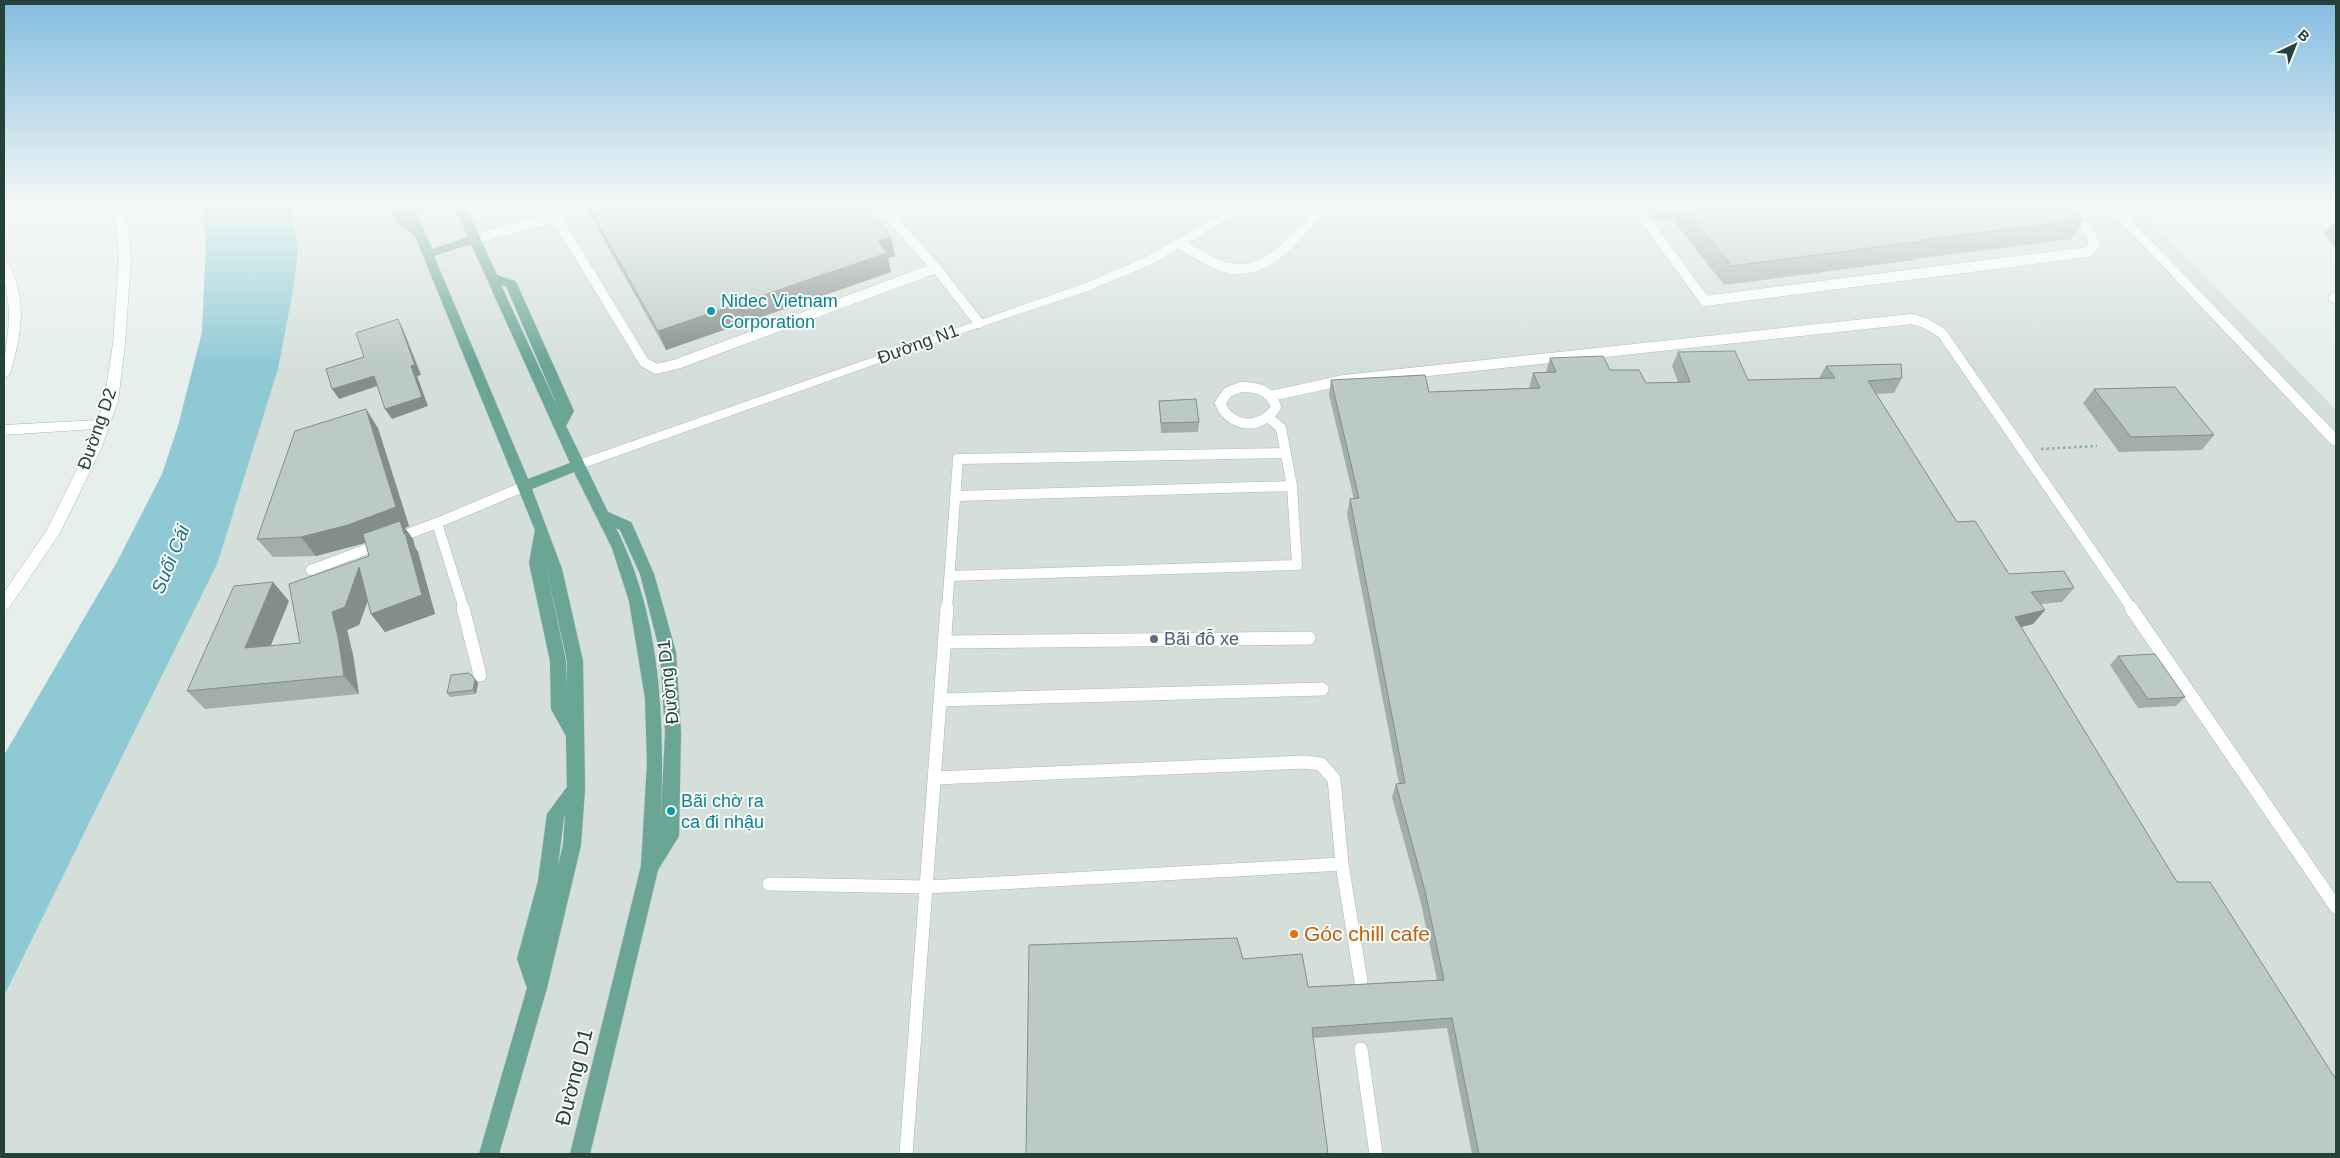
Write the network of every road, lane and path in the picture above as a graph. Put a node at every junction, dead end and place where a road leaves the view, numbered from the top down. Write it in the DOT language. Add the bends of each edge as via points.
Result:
graph roads {
  1 [pos="124,258"];
  2 [pos="431,258"];
  3 [pos="484,258"];
  4 [pos="579,258"];
  5 [pos="927,258"];
  6 [pos="1154,258"];
  7 [pos="1208,258"];
  8 [pos="1273,258"];
  9 [pos="1674,258"];
  10 [pos="2041,258"];
  11 [pos="2162,258"];
  12 [pos="4,265"];
  13 [pos="936,268"];
  14 [pos="978,323"];
  15 [pos="4,374"];
  16 [pos="1271,396"];
  17 [pos="1270,418"];
  18 [pos="103,424"];
  19 [pos="4,430"];
  20 [pos="2336,441"];
  21 [pos="2097,446"];
  22 [pos="2022,451"];
  23 [pos="1286,453"];
  24 [pos="578,465"];
  25 [pos="1292,486"];
  26 [pos="523,487"];
  27 [pos="957,496"];
  28 [pos="601,515"];
  29 [pos="437,523"];
  30 [pos="311,570"];
  31 [pos="951,576"];
  32 [pos="4,604"];
  33 [pos="1309,638"];
  34 [pos="946,642"];
  35 [pos="480,675"];
  36 [pos="1322,689"];
  37 [pos="941,700"];
  38 [pos="935,778"];
  39 [pos="1342,864"];
  40 [pos="650,866"];
  41 [pos="769,884"];
  42 [pos="927,887"];
  43 [pos="2336,907"];
  44 [pos="1361,982"];
  45 [pos="1361,1049"];
  46 [pos="489,1154"];
  47 [pos="580,1154"];
  48 [pos="906,1154"];
  49 [pos="1376,1154"];
  1 -- 18 [label="street, Đường D2" via="118,354 111,401"];
  2 -- 26 [label="main road"];
  3 -- 24 [label="main road, Đường D1"];
  4 -- 13 [label="lane" via="644,362 656,369"];
  5 -- 13 [label="lane"];
  6 -- 14 [label="street, Đường N1" via="1084,288"];
  7 -- 8 [label="lane" via="1230,269 1254,267"];
  9 -- 10 [label="lane" via="1705,301"];
  11 -- 20 [label="street"];
  12 -- 15 [label="street" via="13,283 17,315"];
  13 -- 14 [label="lane"];
  14 -- 24 [label="street, Đường N1"];
  16 -- 17 [label="lane" via="1276,407"];
  16 -- 17 [label="lane" via="1258,388 1241,387 1226,392 1220,403 1224,414 1237,422 1255,424"];
  16 -- 22 [label="lane" via="1344,380 1912,319 1942,333"];
  17 -- 23 [label="lane" via="1281,428"];
  18 -- 19 [label="street"];
  18 -- 32 [label="street, Đường D2" via="53,533"];
  21 -- 22 [label="path"];
  22 -- 43 [label="lane"];
  23 -- 25 [label="lane"];
  23 -- 27 [label="lane" via="958,459"];
  24 -- 26 [label="main road"];
  24 -- 28 [label="main road, Đường D1"];
  25 -- 27 [label="lane"];
  25 -- 31 [label="lane" via="1297,564"];
  26 -- 29 [label="lane"];
  26 -- 46 [label="main road" via="542,530 536,563 558,661 559,709 574,735 576,789 572,845 537,988"];
  27 -- 31 [label="lane"];
  28 -- 40 [label="main road, Đường D1" via="619,548 637,601 653,698 655,763"];
  28 -- 40 [label="main road, Đường D1" via="626,526 647,574 668,652 673,733 670,836"];
  29 -- 30 [label="lane"];
  29 -- 35 [label="lane" via="461,598"];
  31 -- 34 [label="lane"];
  33 -- 34 [label="lane"];
  34 -- 37 [label="lane"];
  36 -- 37 [label="lane"];
  37 -- 38 [label="lane"];
  38 -- 39 [label="lane" via="1304,762 1321,764 1334,779"];
  38 -- 42 [label="lane"];
  39 -- 42 [label="lane"];
  39 -- 44 [label="lane"];
  40 -- 47 [label="main road, Đường D1"];
  41 -- 42 [label="lane"];
  42 -- 48 [label="lane"];
  45 -- 49 [label="lane"];
}
